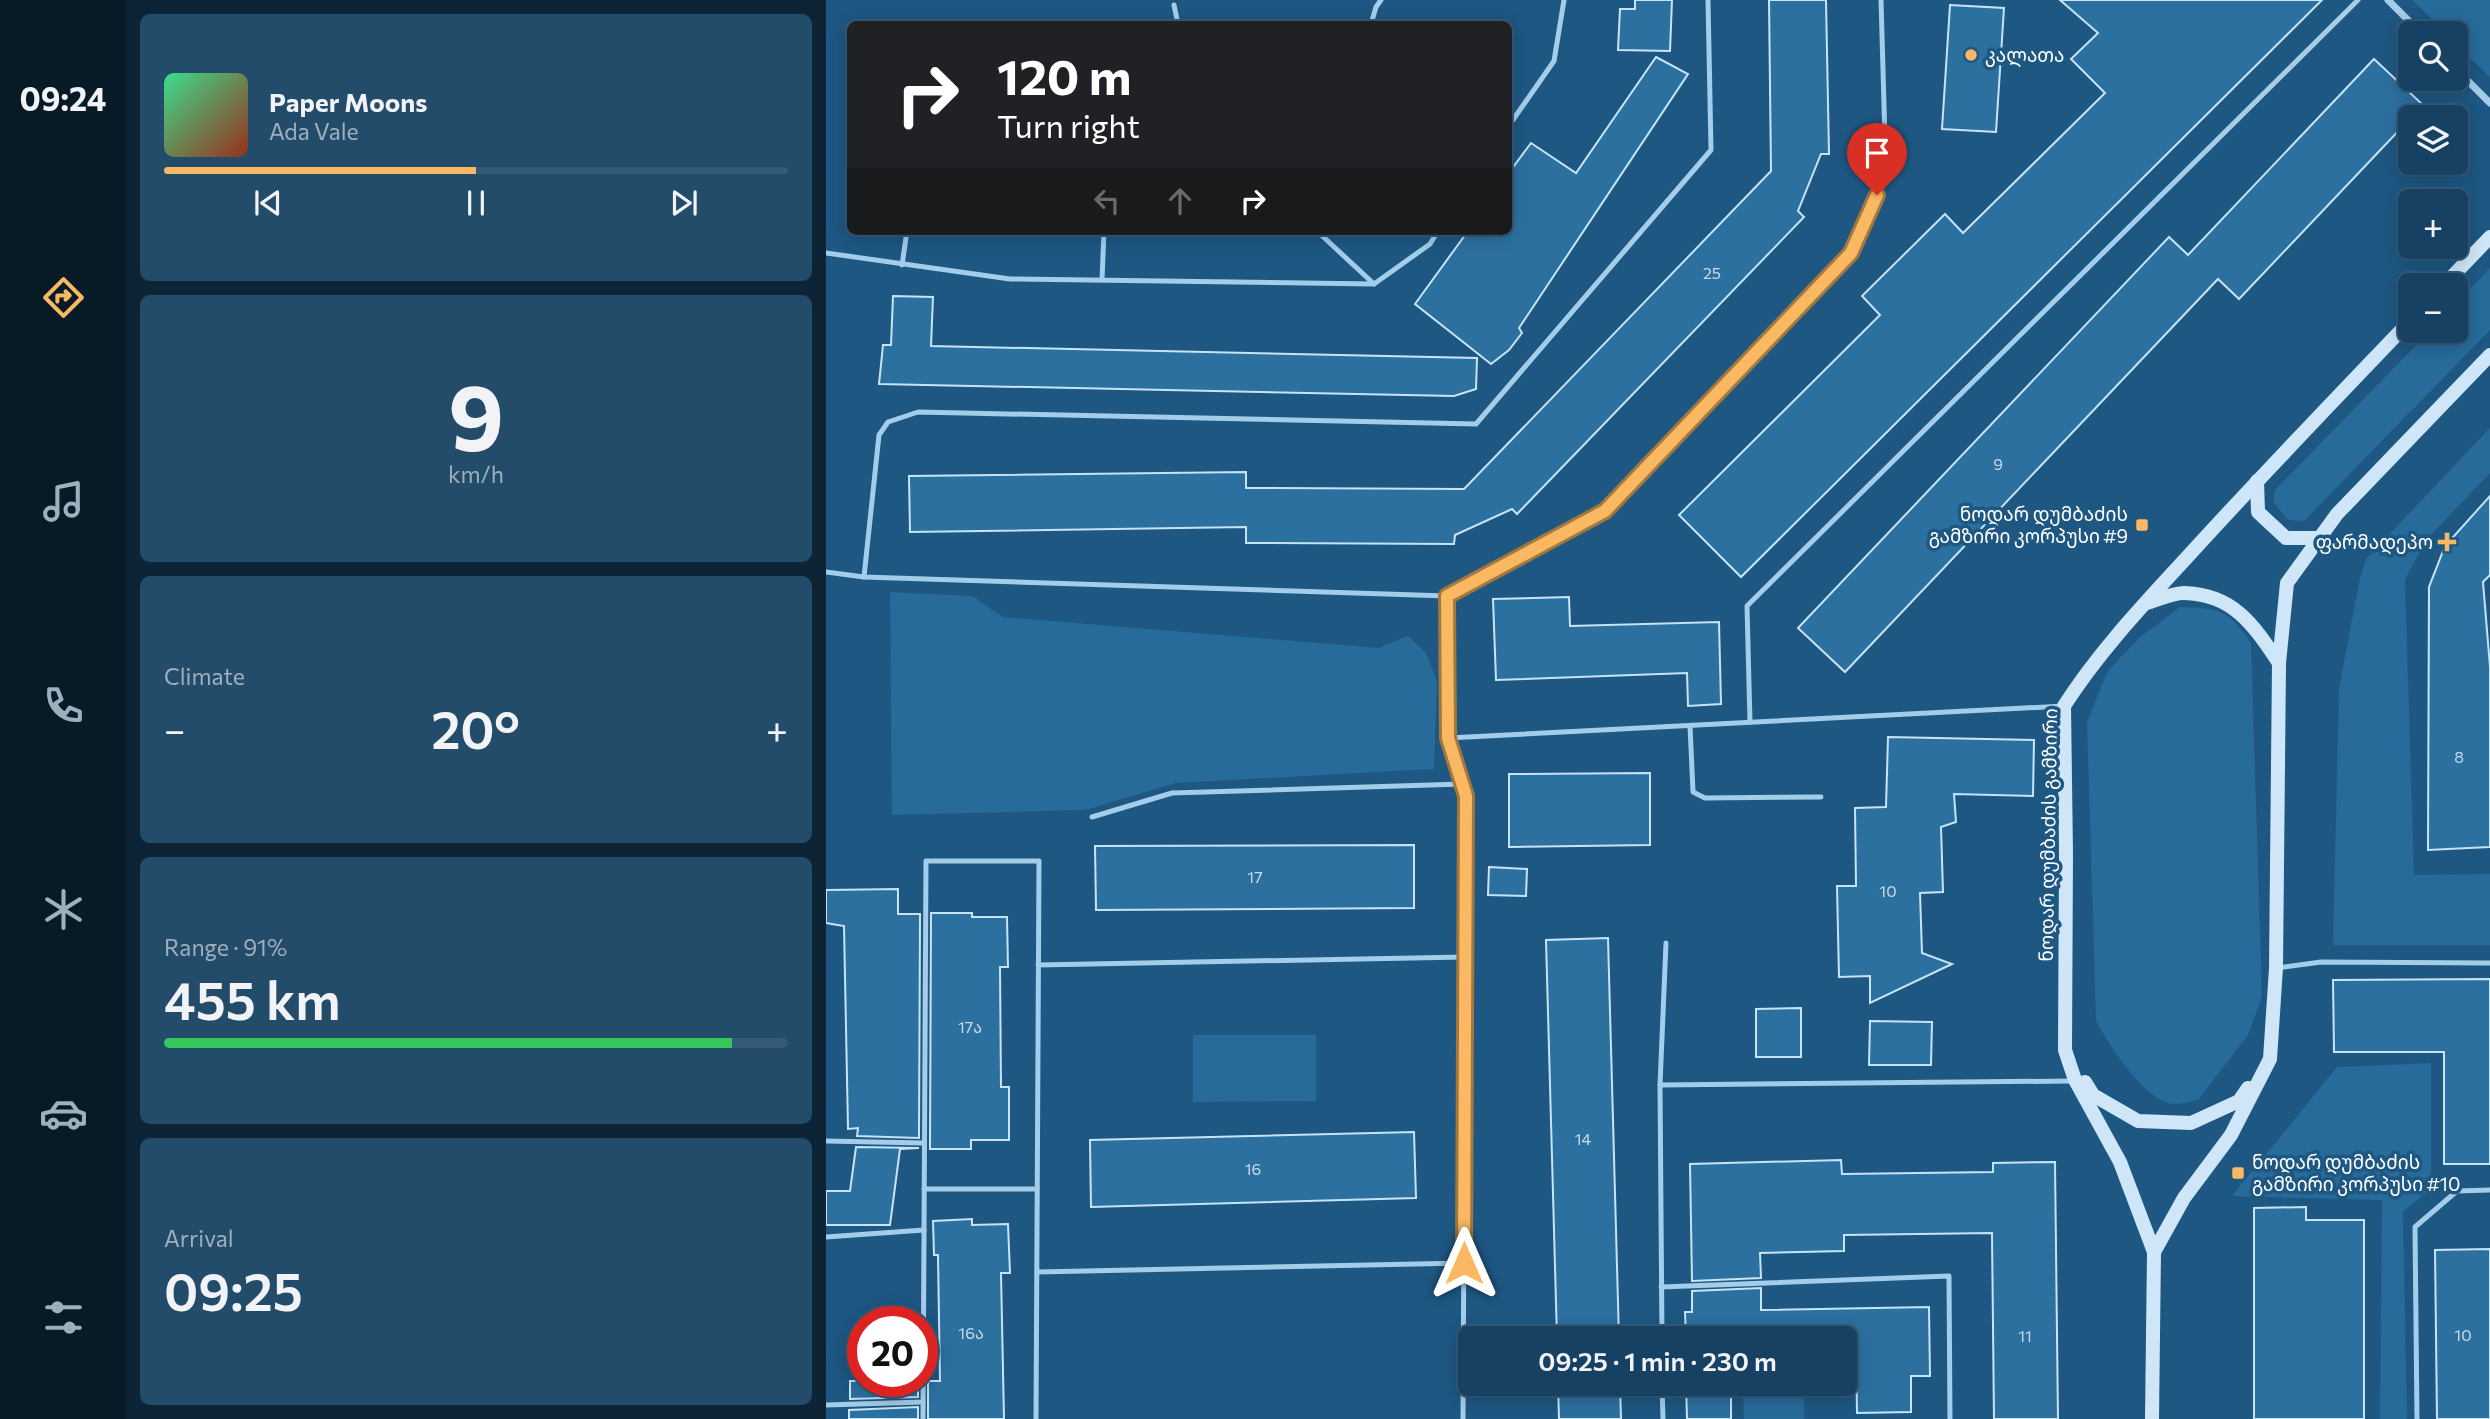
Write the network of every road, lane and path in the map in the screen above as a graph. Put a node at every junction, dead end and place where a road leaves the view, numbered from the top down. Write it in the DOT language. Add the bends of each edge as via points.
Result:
graph roads {
  1 [pos="1381,0"];
  2 [pos="1564,0"];
  3 [pos="1708,0"];
  4 [pos="1881,0"];
  5 [pos="2358,0"];
  6 [pos="2388,0"];
  7 [pos="1174,5"];
  8 [pos="1177,21"];
  9 [pos="1372,21"];
  10 [pos="2409,21"];
  11 [pos="2468,81"];
  12 [pos="2490,103"];
  13 [pos="1512,121"];
  14 [pos="906,235"];
  15 [pos="1104,235"];
  16 [pos="1321,235"];
  17 [pos="1436,235"];
  18 [pos="2490,237"];
  19 [pos="826,253"];
  20 [pos="902,265"];
  21 [pos="2456,273"];
  22 [pos="1102,280"];
  23 [pos="1374,284"];
  24 [pos="2398,334"];
  25 [pos="2490,355"];
  26 [pos="2257,481"];
  27 [pos="2320,538"];
  28 [pos="826,572"];
  29 [pos="864,577"];
  30 [pos="1447,596"];
  31 [pos="2145,604"];
  32 [pos="2279,663"];
  33 [pos="2064,706"];
  34 [pos="1750,722"];
  35 [pos="1689,726"];
  36 [pos="1448,738"];
  37 [pos="1462,784"];
  38 [pos="1821,797"];
  39 [pos="1093,817"];
  40 [pos="1666,943"];
  41 [pos="1465,957"];
  42 [pos="2490,963"];
  43 [pos="1038,965"];
  44 [pos="2276,968"];
  45 [pos="2065,1050"];
  46 [pos="2270,1059"];
  47 [pos="2075,1080"];
  48 [pos="1660,1085"];
  49 [pos="826,1141"];
  50 [pos="924,1143"];
  51 [pos="924,1189"];
  52 [pos="1037,1189"];
  53 [pos="2490,1190"];
  54 [pos="924,1230"];
  55 [pos="826,1237"];
  56 [pos="2154,1252"];
  57 [pos="1464,1263"];
  58 [pos="1037,1272"];
  59 [pos="1661,1287"];
  60 [pos="1662,1326"];
  61 [pos="1662,1396"];
  62 [pos="923,1402"];
  63 [pos="826,1405"];
  64 [pos="923,1419"];
  65 [pos="1036,1419"];
  66 [pos="1463,1419"];
  67 [pos="1663,1419"];
  68 [pos="1950,1419"];
  69 [pos="2152,1419"];
  70 [pos="2417,1419"];
  1 -- 9 [label="lane"];
  2 -- 13 [label="lane" via="1554,61"];
  3 -- 29 [label="lane" via="1711,150 1476,424 918,412 888,422 879,435"];
  4 -- 30 [label="lane" via="1885,175 1851,253 1605,511"];
  5 -- 34 [label="lane" via="1747,606"];
  6 -- 10 [label="street"];
  7 -- 8 [label="lane"];
  11 -- 12 [label="street"];
  14 -- 20 [label="lane"];
  15 -- 22 [label="lane"];
  16 -- 23 [label="lane"];
  17 -- 23 [label="lane" via="1430,244"];
  18 -- 21 [label="street"];
  19 -- 20 [label="lane"];
  20 -- 22 [label="lane" via="1010,279"];
  22 -- 23 [label="lane"];
  24 -- 26 [label="street, ნოდარ დუმბაძის გამზირი"];
  25 -- 27 [label="street, ნოდარ დუმბაძის გამზირი" via="2337,514"];
  26 -- 27 [label="street" via="2258,513 2286,538"];
  26 -- 31 [label="street, ნოდარ დუმბაძის გამზირი"];
  27 -- 32 [label="street, ნოდარ დუმბაძის გამზირი" via="2287,583"];
  28 -- 29 [label="lane"];
  29 -- 30 [label="lane"];
  30 -- 36 [label="lane"];
  31 -- 32 [label="street" via="2182,593 2220,600 2252,623"];
  31 -- 33 [label="street, ნოდარ დუმბაძის გამზირი"];
  32 -- 44 [label="street, ნოდარ დუმბაძის გამზირი"];
  33 -- 34 [label="lane"];
  33 -- 45 [label="street, ნოდარ დუმბაძის გამზირი"];
  34 -- 35 [label="lane"];
  35 -- 36 [label="lane"];
  35 -- 38 [label="lane" via="1693,792 1705,799"];
  36 -- 37 [label="lane"];
  37 -- 39 [label="lane" via="1172,793"];
  37 -- 41 [label="lane" via="1466,796"];
  40 -- 48 [label="lane"];
  41 -- 43 [label="lane"];
  41 -- 57 [label="lane"];
  42 -- 44 [label="lane" via="2321,962"];
  43 -- 50 [label="lane" via="1039,861 926,861"];
  43 -- 52 [label="lane"];
  44 -- 46 [label="street, ნოდარ დუმბაძის გამზირი"];
  45 -- 46 [label="street" via="2093,1095 2138,1121 2191,1124 2239,1101"];
  45 -- 47 [label="street, ნოდარ დუმბაძის გამზირი"];
  46 -- 56 [label="street, ნოდარ დუმბაძის გამზირი" via="2231,1135 2184,1198"];
  47 -- 48 [label="lane"];
  47 -- 56 [label="street, ნოდარ დუმბაძის გამზირი" via="2120,1162"];
  48 -- 59 [label="lane"];
  49 -- 50 [label="lane"];
  50 -- 51 [label="lane"];
  51 -- 52 [label="lane"];
  51 -- 54 [label="lane"];
  52 -- 58 [label="lane"];
  53 -- 70 [label="lane" via="2457,1191 2415,1227"];
  54 -- 55 [label="lane"];
  54 -- 62 [label="lane"];
  56 -- 69 [label="street, ნოდარ დუმბაძის გამზირი"];
  57 -- 58 [label="lane"];
  57 -- 66 [label="lane"];
  58 -- 65 [label="lane"];
  59 -- 60 [label="lane"];
  59 -- 68 [label="lane" via="1949,1276"];
  61 -- 67 [label="lane"];
  62 -- 63 [label="lane"];
  62 -- 64 [label="lane"];
}
